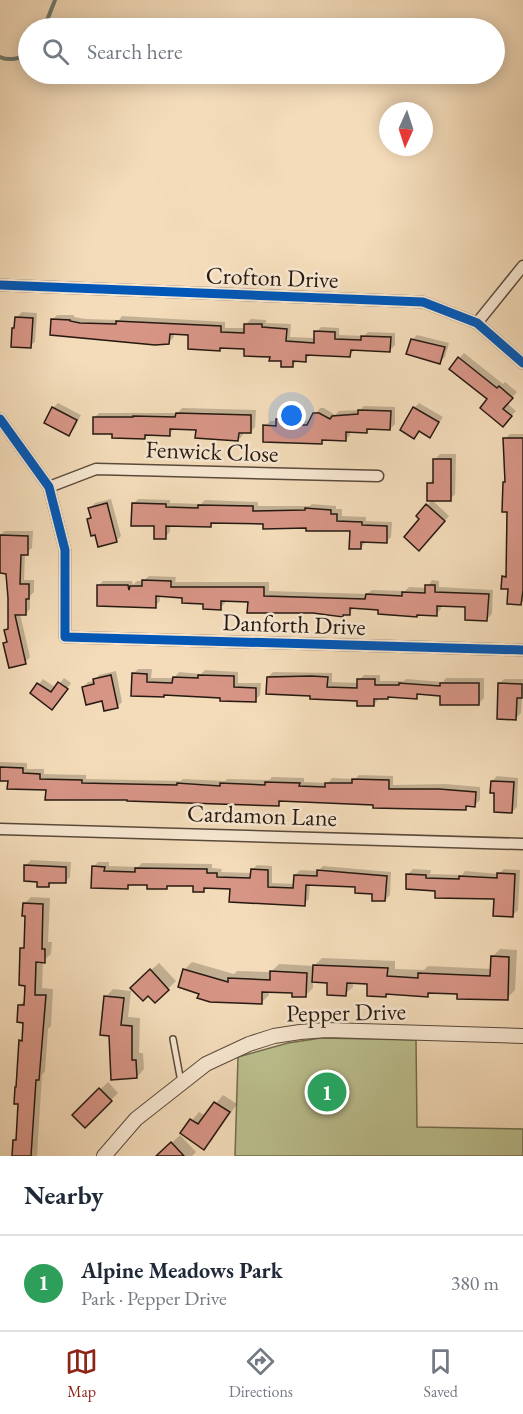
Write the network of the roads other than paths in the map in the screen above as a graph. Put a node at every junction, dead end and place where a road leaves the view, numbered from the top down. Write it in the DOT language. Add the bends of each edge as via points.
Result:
graph roads {
  1 [pos="523,266"];
  2 [pos="0,285"];
  3 [pos="477,323"];
  4 [pos="523,363"];
  5 [pos="0,419"];
  6 [pos="378,476"];
  7 [pos="48,486"];
  8 [pos="523,650"];
  9 [pos="0,829"];
  10 [pos="523,844"];
  11 [pos="523,1035"];
  12 [pos="173,1039"];
  13 [pos="181,1084"];
  14 [pos="105,1156"];
  1 -- 3 [label="street"];
  2 -- 3 [label="street, Crofton Drive" via="423,302"];
  3 -- 4 [label="street, Crofton Drive"];
  5 -- 7 [label="street"];
  6 -- 7 [label="street, Fenwick Close" via="96,469"];
  7 -- 8 [label="street, Danforth Drive" via="65,550 65,637"];
  9 -- 10 [label="street, Cardamon Lane"];
  11 -- 13 [label="street, Pepper Drive" via="300,1032 274,1036 233,1051 206,1064"];
  12 -- 13 [label="lane"];
  13 -- 14 [label="street, Pepper Drive" via="136,1119"];
}
